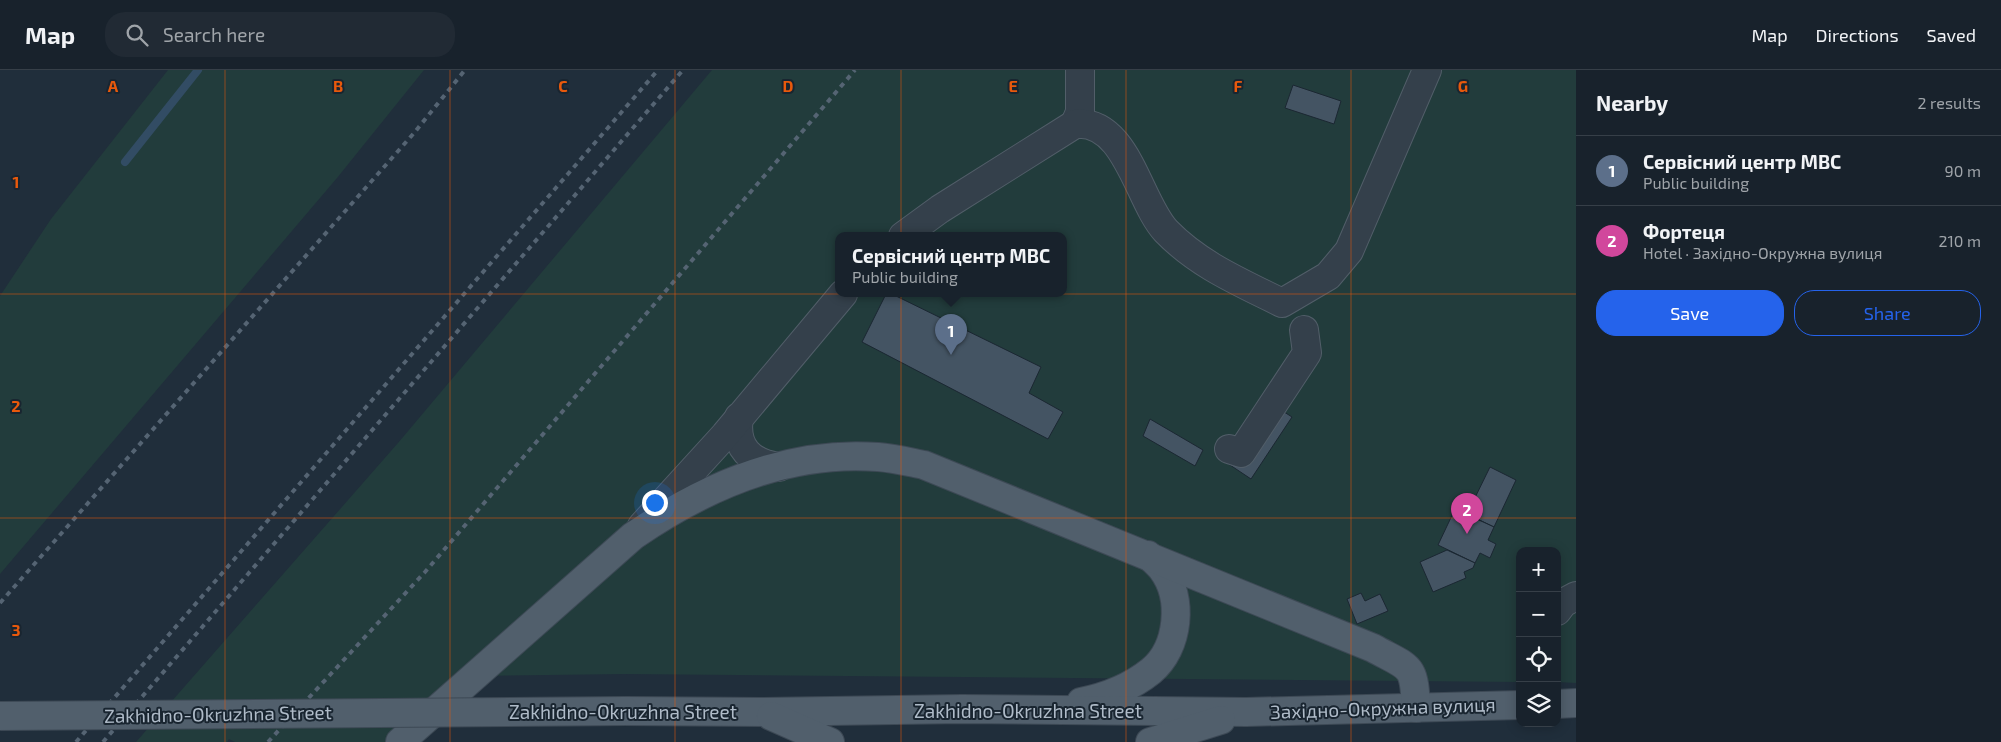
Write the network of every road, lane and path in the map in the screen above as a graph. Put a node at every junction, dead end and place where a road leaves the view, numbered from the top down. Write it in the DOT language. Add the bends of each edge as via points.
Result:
graph roads {
  1 [pos="1427,70"];
  2 [pos="1081,82"];
  3 [pos="1087,126"];
  4 [pos="908,232"];
  5 [pos="840,297"];
  6 [pos="1304,330"];
  7 [pos="739,417"];
  8 [pos="1229,449"];
  9 [pos="780,467"];
  10 [pos="632,536"];
  11 [pos="1148,555"];
  12 [pos="1576,596"];
  13 [pos="1561,606"];
  14 [pos="1576,703"];
  15 [pos="1561,704"];
  16 [pos="1516,705"];
  17 [pos="1416,708"];
  18 [pos="1039,710"];
  19 [pos="763,712"];
  20 [pos="1246,712"];
  21 [pos="0,716"];
  22 [pos="400,742"];
  23 [pos="830,742"];
  24 [pos="1150,742"];
  1 -- 3 [label="lane" via="1349,251 1328,276 1282,303 1198,260 1165,229 1118,146"];
  2 -- 3 [label="lane" via="1080,112"];
  3 -- 4 [label="lane" via="940,209"];
  5 -- 7 [label="lane"];
  6 -- 8 [label="lane" via="1307,353 1284,391 1241,453"];
  7 -- 9 [label="lane" via="739,435 749,456 762,464"];
  7 -- 10 [label="lane"];
  9 -- 10 [label="main road" via="750,474 701,494"];
  9 -- 11 [label="main road" via="842,456 880,457 924,465"];
  10 -- 22 [label="main road"];
  11 -- 17 [label="main road" via="1373,648 1408,667 1415,676"];
  11 -- 18 [label="main road" via="1163,570 1177,611 1165,655 1152,670 1127,688 1090,700"];
  12 -- 13 [label="lane"];
  14 -- 15 [label="main road"];
  16 -- 17 [label="main road, Західно-Окружна вулиця"];
  17 -- 20 [label="main road, Західно-Окружна вулиця"];
  18 -- 19 [label="main road, Zakhidno-Okruzhna Street"];
  18 -- 20 [label="main road, Zakhidno-Okruzhna Street"];
  19 -- 21 [label="main road, Zakhidno-Okruzhna Street, bridge"];
  19 -- 23 [label="main road"];
  20 -- 24 [label="main road"];
}
